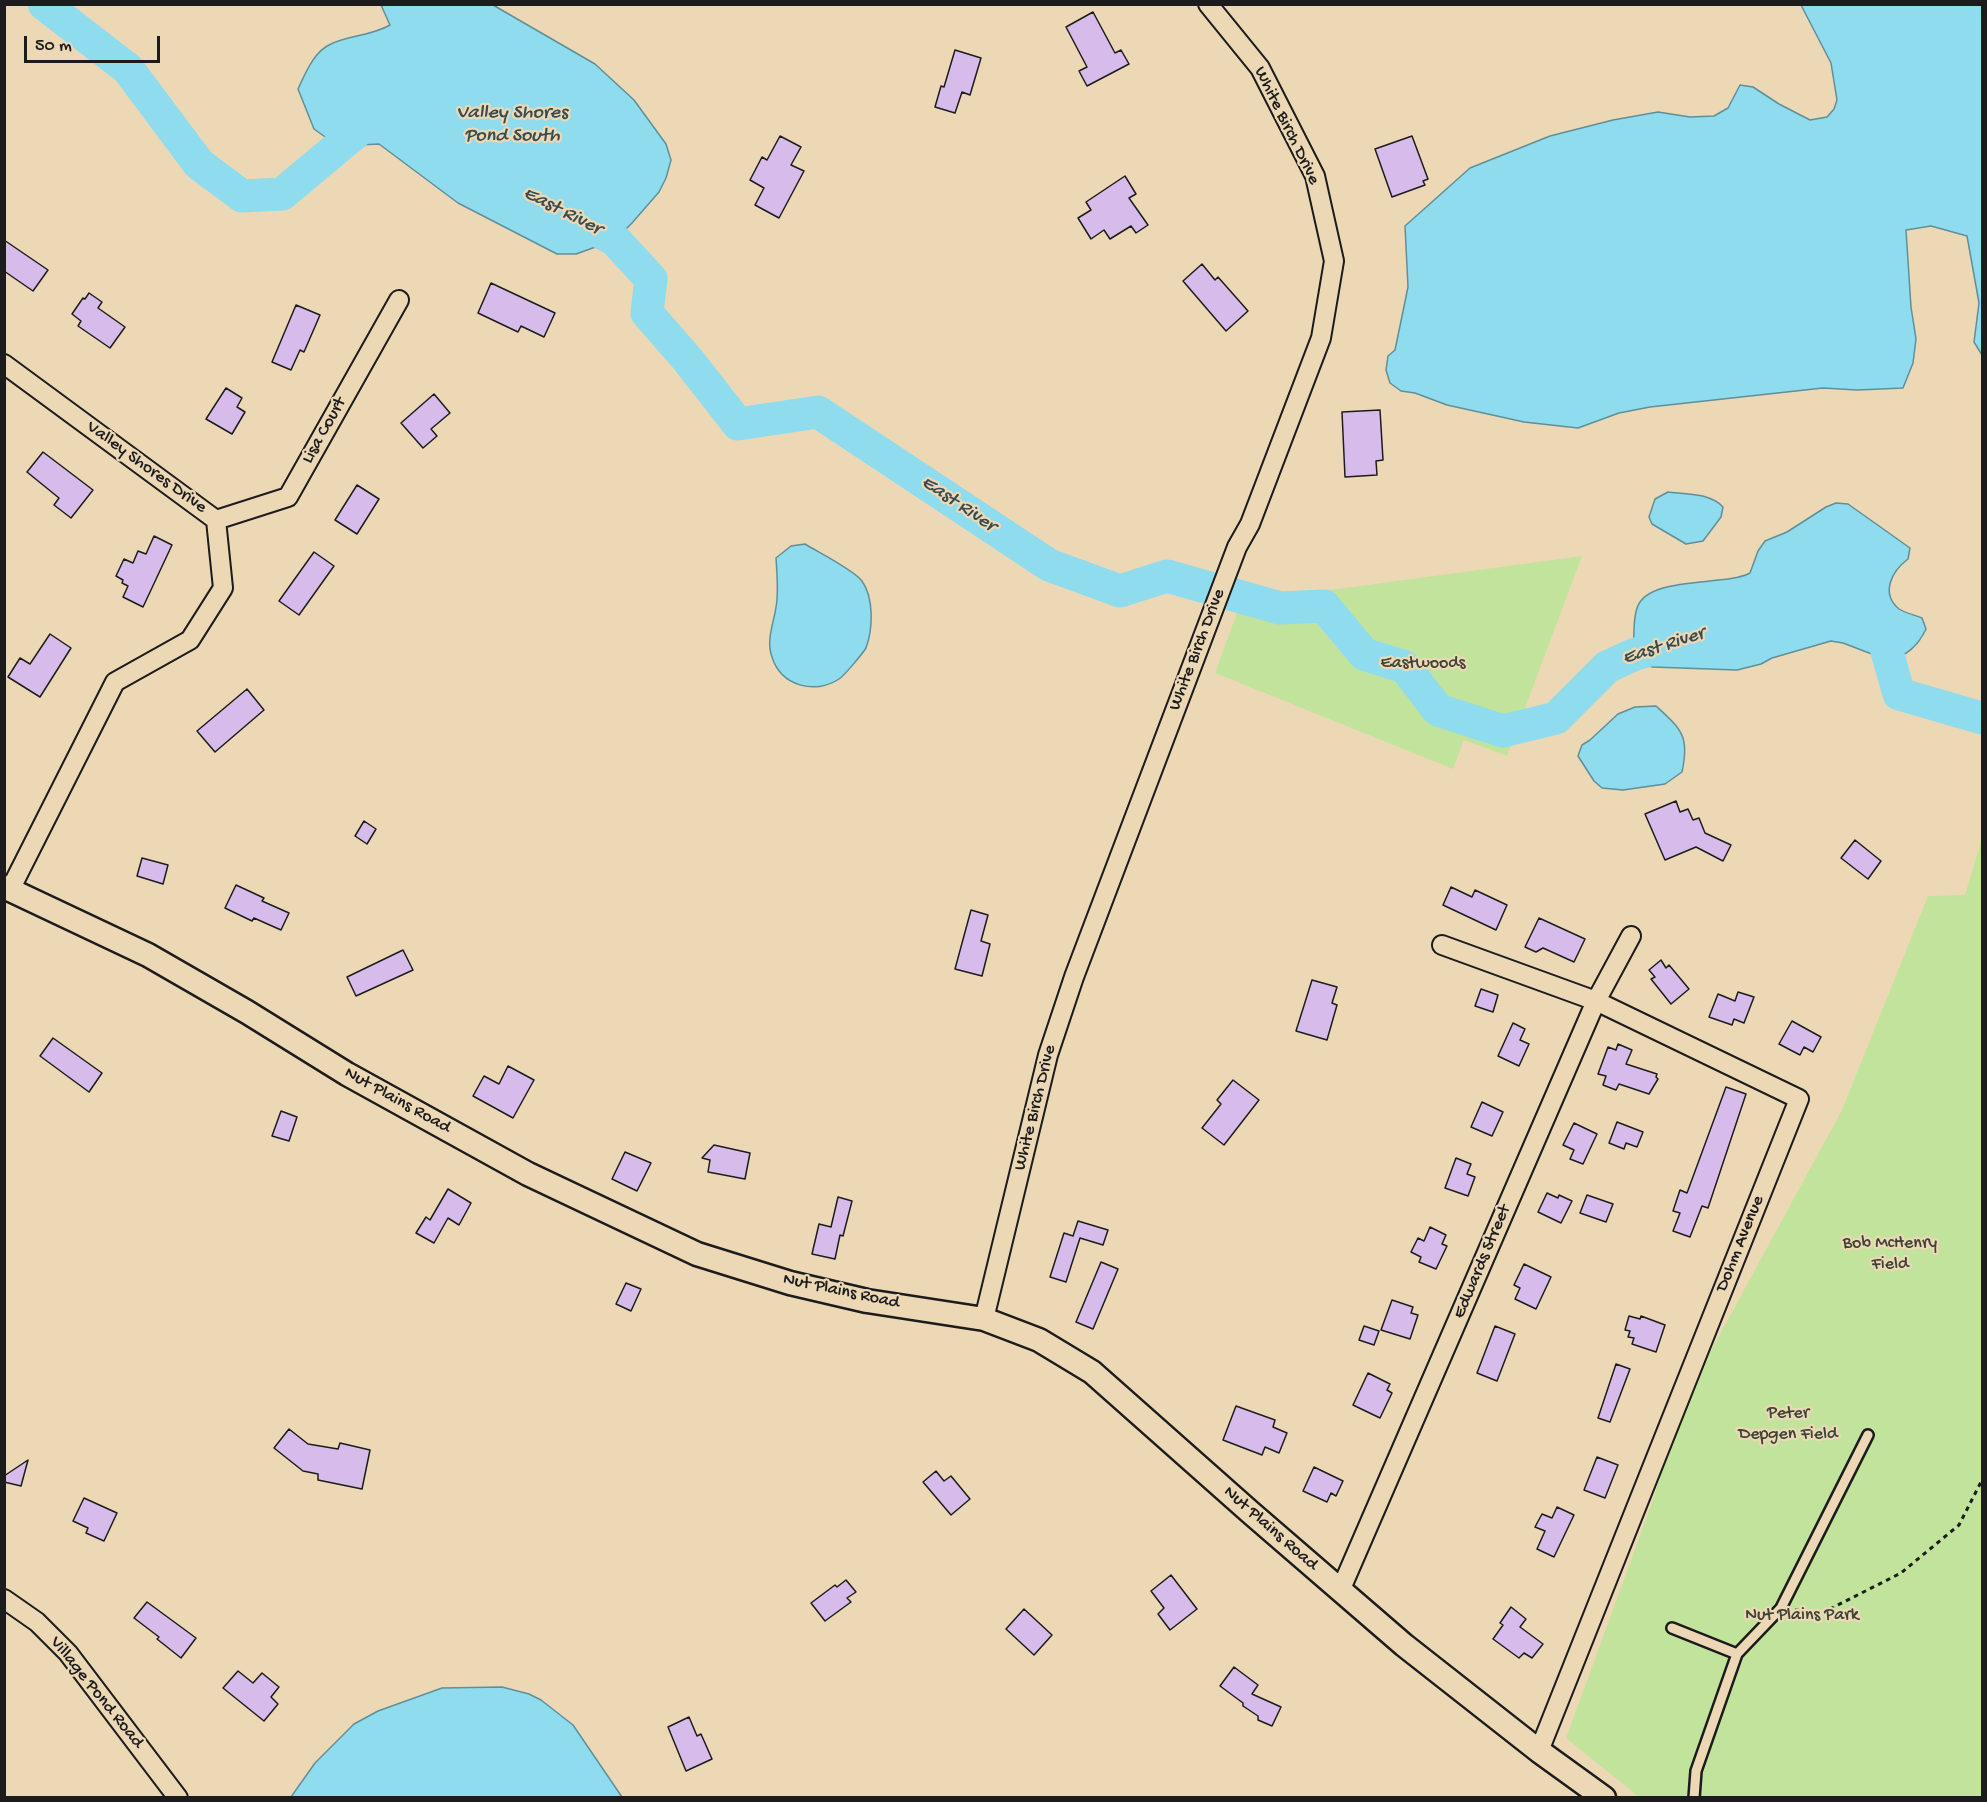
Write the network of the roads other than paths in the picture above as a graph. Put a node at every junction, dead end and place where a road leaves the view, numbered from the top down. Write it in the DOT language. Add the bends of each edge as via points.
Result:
graph roads {
  1 [pos="1208,4"];
  2 [pos="399,300"];
  3 [pos="4,364"];
  4 [pos="216,520"];
  5 [pos="7,888"];
  6 [pos="1631,936"];
  7 [pos="1442,945"];
  8 [pos="1596,1001"];
  9 [pos="984,1319"];
  10 [pos="1869,1436"];
  11 [pos="1340,1591"];
  12 [pos="4,1599"];
  13 [pos="1672,1628"];
  14 [pos="1737,1654"];
  15 [pos="1539,1750"];
  16 [pos="178,1797"];
  17 [pos="1604,1797"];
  18 [pos="1694,1797"];
  1 -- 9 [label="street, White Birch Drive" via="1260,68 1315,176 1334,261 1321,338 1074,977 1048,1054"];
  2 -- 4 [label="street, Lisa Court" via="288,497"];
  3 -- 4 [label="street, Valley Shores Drive"];
  4 -- 5 [label="street, Valley Shores Drive" via="223,588 190,640 115,682"];
  5 -- 9 [label="street, Nut Plains Road" via="148,955 347,1074 528,1173 697,1254 790,1283 856,1298"];
  6 -- 8 [label="street, Edwards Street"];
  7 -- 8 [label="street, Dohm Avenue"];
  8 -- 11 [label="street, Edwards Street"];
  8 -- 15 [label="street, Dohm Avenue" via="1799,1099"];
  9 -- 11 [label="street, Nut Plains Road" via="1039,1340 1092,1372"];
  10 -- 14 [label="lane" via="1781,1608"];
  11 -- 15 [label="street, Nut Plains Road"];
  12 -- 16 [label="street, Village Pond Road" via="37,1622 68,1653"];
  13 -- 14 [label="lane"];
  14 -- 18 [label="lane" via="1696,1771"];
  15 -- 17 [label="street, Nut Plains Road"];
}
